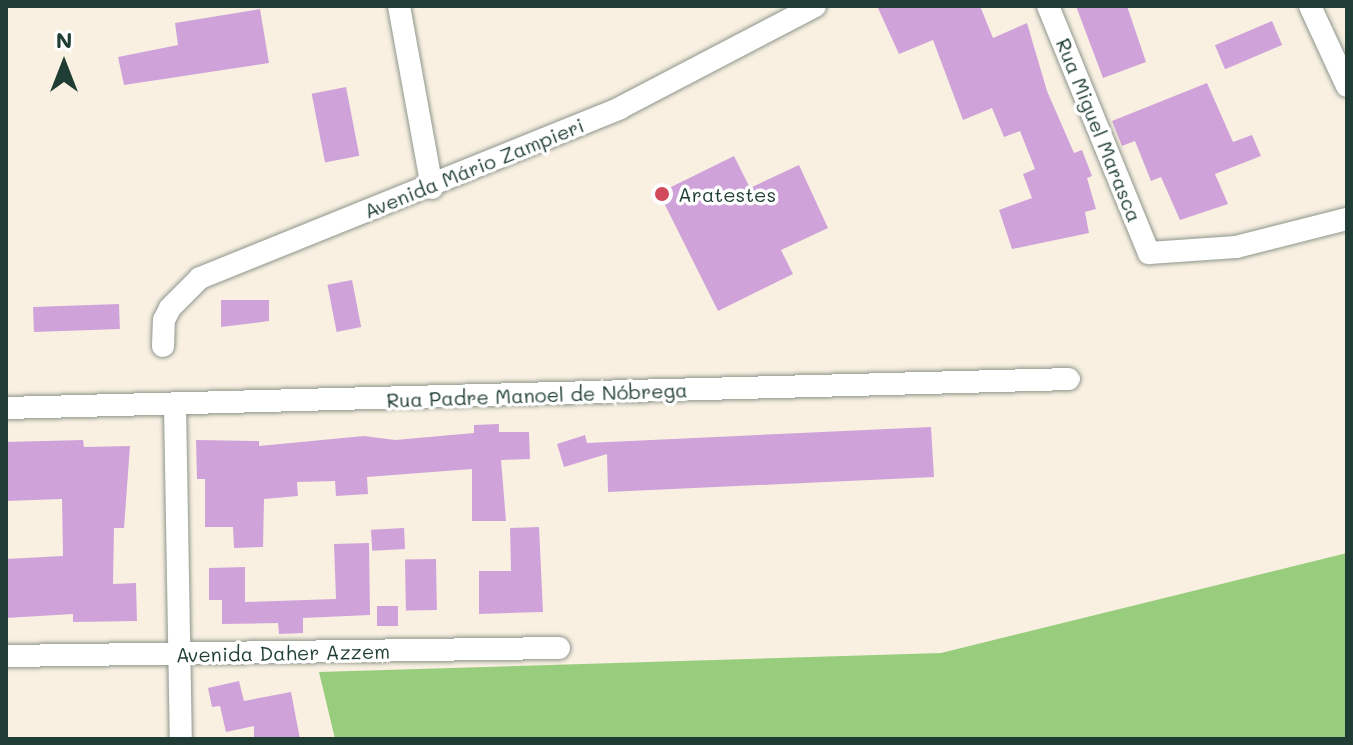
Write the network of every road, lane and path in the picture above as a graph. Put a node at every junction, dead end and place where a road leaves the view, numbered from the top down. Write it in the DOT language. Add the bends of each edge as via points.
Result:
graph roads {
  1 [pos="399,6"];
  2 [pos="815,6"];
  3 [pos="1048,6"];
  4 [pos="1310,6"];
  5 [pos="1347,86"];
  6 [pos="432,188"];
  7 [pos="1347,219"];
  8 [pos="163,346"];
  9 [pos="1069,379"];
  10 [pos="175,406"];
  11 [pos="6,408"];
  12 [pos="559,648"];
  13 [pos="179,655"];
  14 [pos="6,656"];
  15 [pos="181,739"];
  1 -- 6 [label="street"];
  2 -- 6 [label="street, Avenida Mário Zampieri" via="620,108"];
  3 -- 7 [label="street, Rua Miguel Marasca" via="1149,253 1236,247"];
  4 -- 5 [label="street"];
  6 -- 8 [label="street, Avenida Mário Zampieri" via="200,278 170,308"];
  9 -- 10 [label="street, Rua Padre Manoel de Nóbrega"];
  10 -- 11 [label="street, Rua Padre Manoel de Nóbrega"];
  10 -- 13 [label="street"];
  12 -- 13 [label="street, Avenida Daher Azzem"];
  13 -- 14 [label="street, Avenida Daher Azzem"];
  13 -- 15 [label="street"];
}
